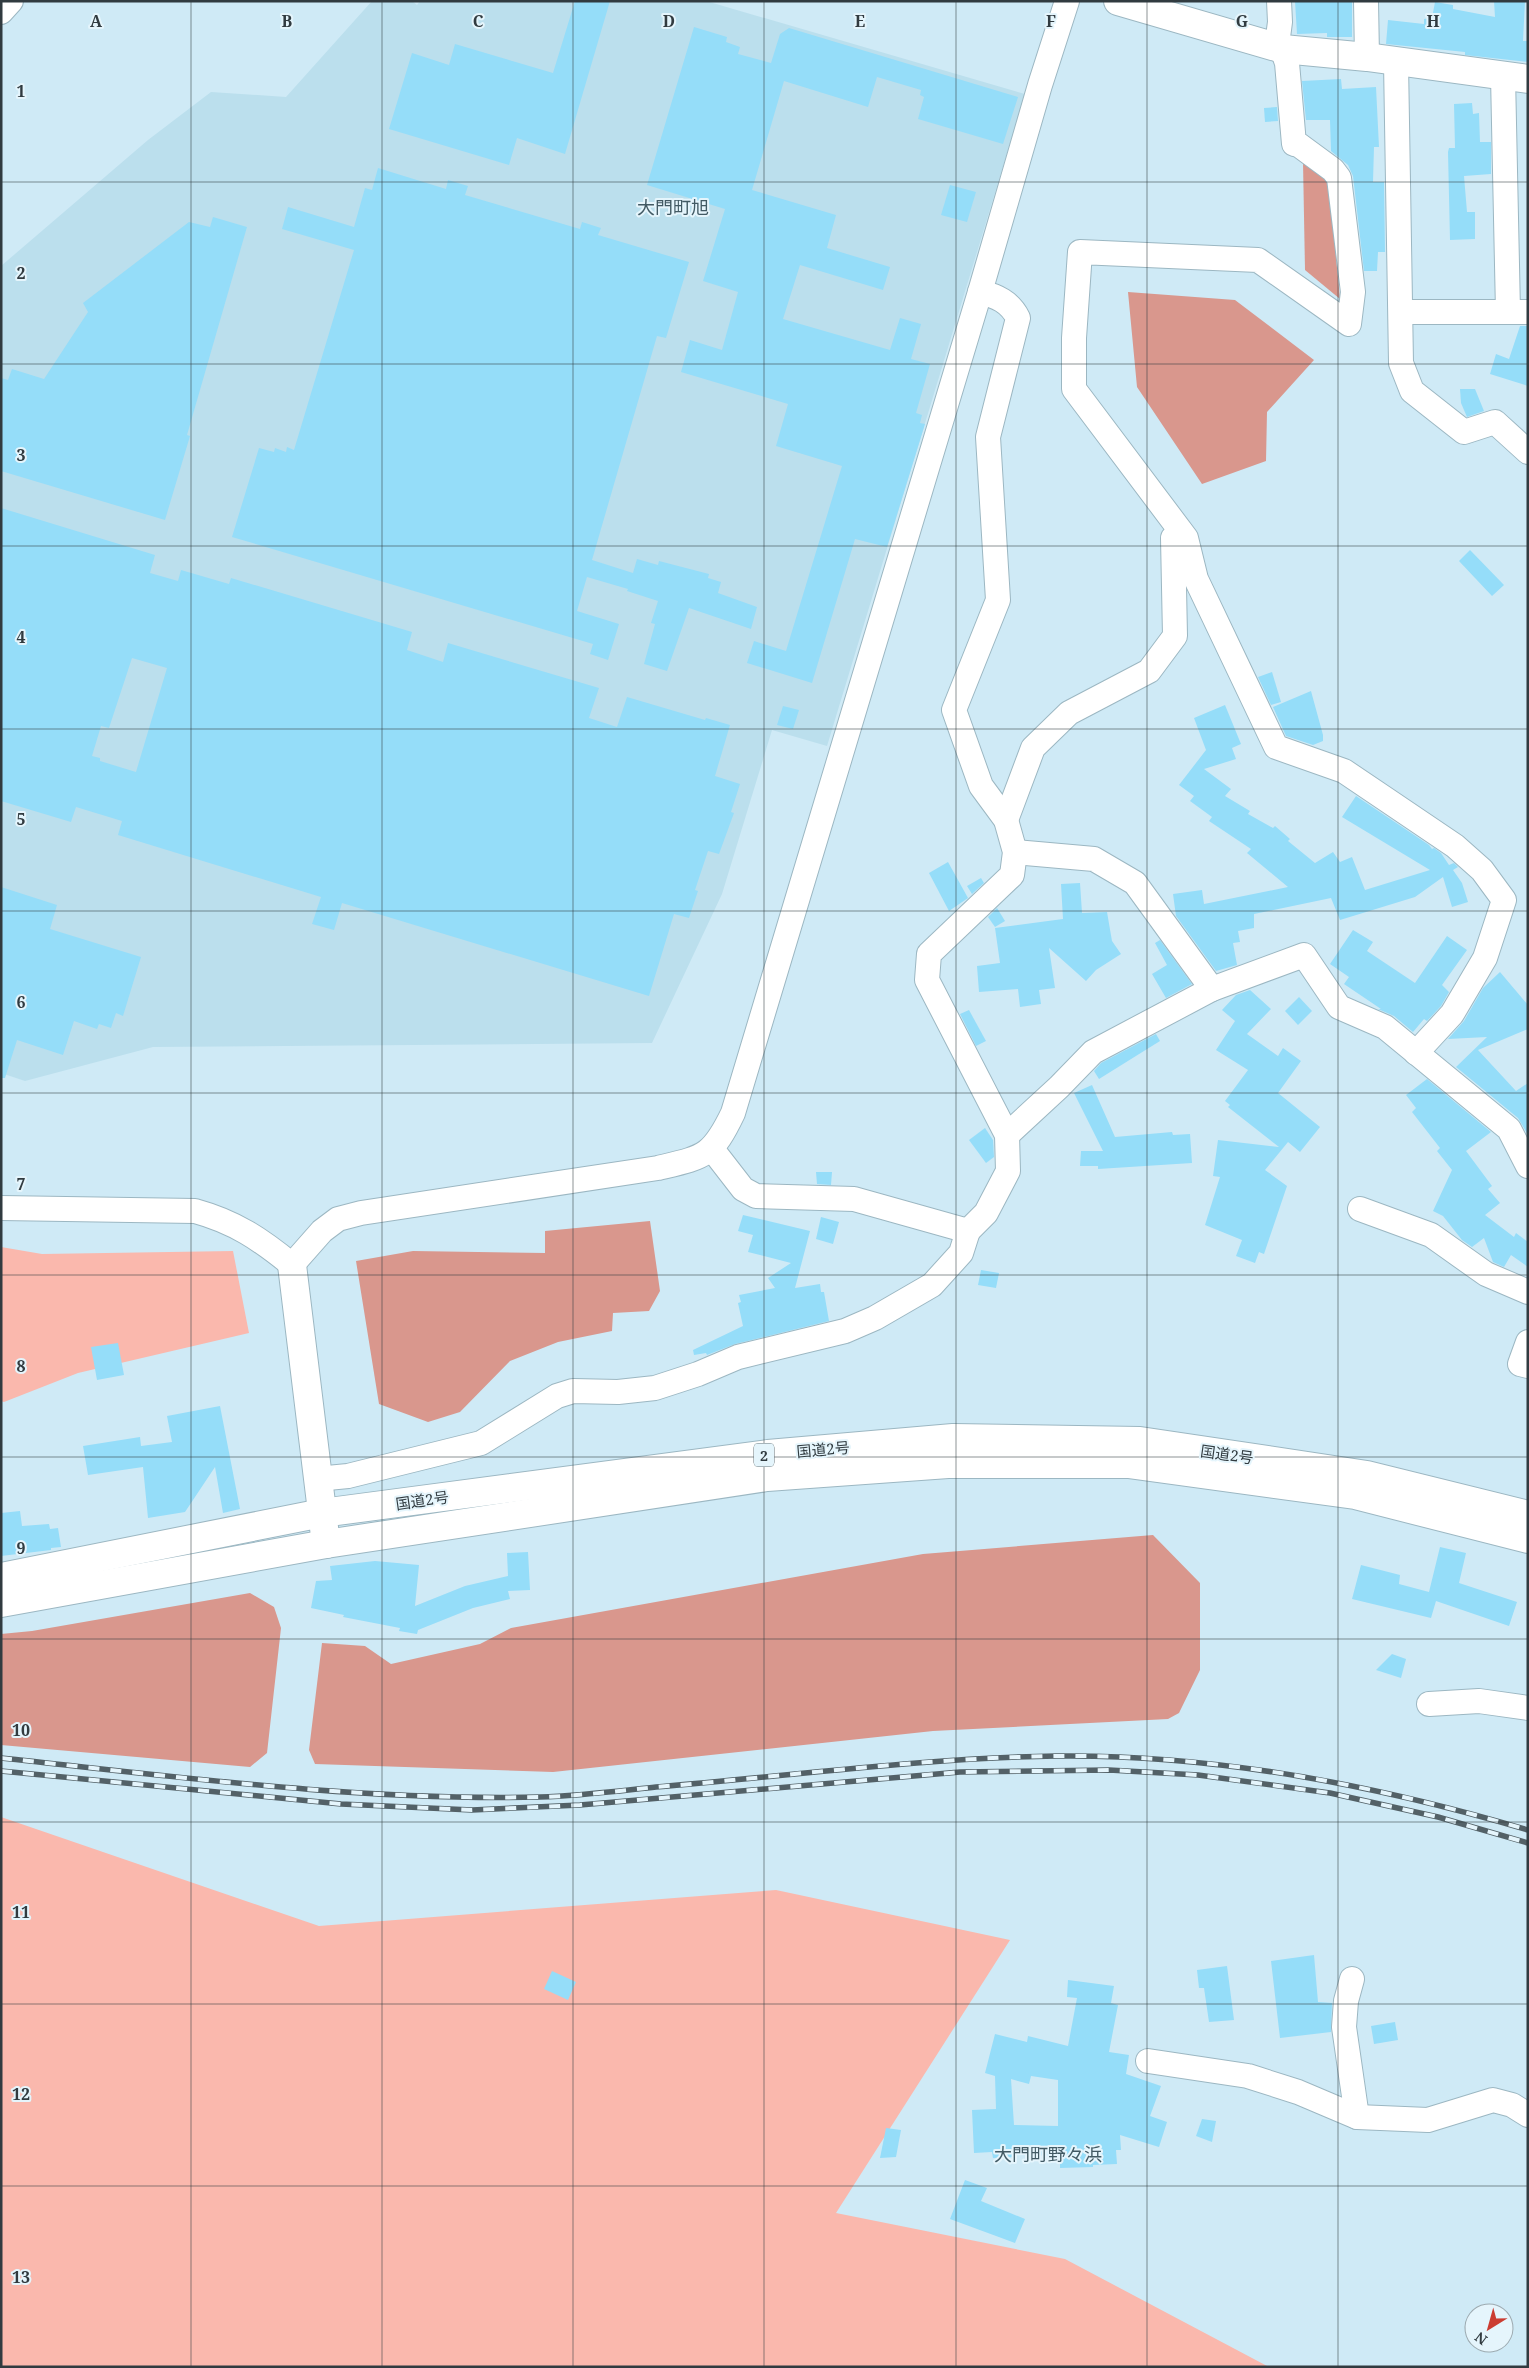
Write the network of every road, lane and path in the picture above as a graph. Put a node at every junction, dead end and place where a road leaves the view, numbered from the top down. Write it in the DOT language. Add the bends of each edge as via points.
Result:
graph roads {
  1 [pos="11,1"];
  2 [pos="1067,1"];
  3 [pos="1118,1"];
  4 [pos="1279,1"];
  5 [pos="1366,1"];
  6 [pos="1,12"];
  7 [pos="1283,49"];
  8 [pos="1367,57"];
  9 [pos="1396,62"];
  10 [pos="1515,77"];
  11 [pos="980,292"];
  12 [pos="1401,312"];
  13 [pos="1518,312"];
  14 [pos="1528,452"];
  15 [pos="1180,532"];
  16 [pos="1006,820"];
  17 [pos="1015,852"];
  18 [pos="1212,989"];
  19 [pos="1416,1053"];
  20 [pos="1007,1135"];
  21 [pos="712,1149"];
  22 [pos="1528,1166"];
  23 [pos="1,1208"];
  24 [pos="1360,1209"];
  25 [pos="968,1231"];
  26 [pos="292,1265"];
  27 [pos="1528,1292"];
  28 [pos="1528,1342"];
  29 [pos="1528,1366"];
  30 [pos="317,1479"];
  31 [pos="322,1513"];
  32 [pos="1528,1515"];
  33 [pos="1528,1539"];
  34 [pos="326,1544"];
  35 [pos="1,1577"];
  36 [pos="1,1603"];
  37 [pos="1429,1704"];
  38 [pos="1528,1708"];
  39 [pos="1352,1979"];
  40 [pos="1148,2061"];
  41 [pos="1528,2115"];
  42 [pos="1357,2117"];
  1 -- 6 [label="street"];
  2 -- 11 [label="street"];
  3 -- 7 [label="main road"];
  4 -- 7 [label="street" via="1278,37"];
  5 -- 8 [label="street"];
  7 -- 8 [label="main road"];
  7 -- 15 [label="street" via="1294,144 1333,170 1339,178 1353,292 1349,324 1258,260 1080,252 1074,389"];
  8 -- 9 [label="main road"];
  9 -- 10 [label="main road"];
  9 -- 12 [label="street"];
  10 -- 13 [label="street"];
  11 -- 16 [label="street" via="1007,303 1018,318 988,437 998,600 954,710 981,786"];
  11 -- 21 [label="street" via="733,1113"];
  12 -- 13 [label="street"];
  12 -- 14 [label="street" via="1401,363 1412,391 1464,432 1495,422"];
  15 -- 16 [label="street" via="1173,538 1175,636 1149,671 1068,712 1033,748"];
  15 -- 19 [label="street" via="1186,538 1196,579 1276,747 1344,771 1368,787 1455,846 1482,870 1504,900 1485,958 1452,1014"];
  16 -- 17 [label="street"];
  17 -- 18 [label="street" via="1094,859 1135,883"];
  17 -- 20 [label="street" via="1012,876 929,954 927,980"];
  18 -- 19 [label="street" via="1304,954 1339,1007 1385,1027"];
  18 -- 20 [label="street" via="1093,1052"];
  19 -- 22 [label="street" via="1509,1129"];
  20 -- 25 [label="street" via="1008,1171 986,1213"];
  21 -- 25 [label="street" via="743,1189 756,1196 854,1199"];
  21 -- 26 [label="street" via="698,1159 658,1168 361,1212 338,1219 327,1227"];
  23 -- 26 [label="street" via="195,1211 222,1218 256,1237"];
  24 -- 27 [label="street" via="1431,1235 1486,1274"];
  25 -- 30 [label="street" via="961,1253 932,1285 875,1318 845,1331 738,1357 655,1388 618,1392 573,1391 557,1396 481,1443 348,1476"];
  26 -- 30 [label="main road"];
  28 -- 29 [label="street" via="1520,1364"];
  30 -- 31 [label="main road"];
  31 -- 32 [label="main road, 国道2号 / 2" via="768,1454 953,1438 1140,1441 1367,1474"];
  31 -- 34 [label="main road"];
  31 -- 35 [label="main road, 国道2号 / 2"];
  33 -- 34 [label="main road, 国道2号 / 2" via="1355,1495 1128,1464 948,1464 766,1477"];
  34 -- 36 [label="main road, 国道2号 / 2"];
  37 -- 38 [label="street" via="1480,1701"];
  39 -- 42 [label="street" via="1344,2027"];
  40 -- 42 [label="street" via="1248,2076 1298,2092"];
  41 -- 42 [label="street" via="1512,2105 1493,2100 1428,2120"];
}
